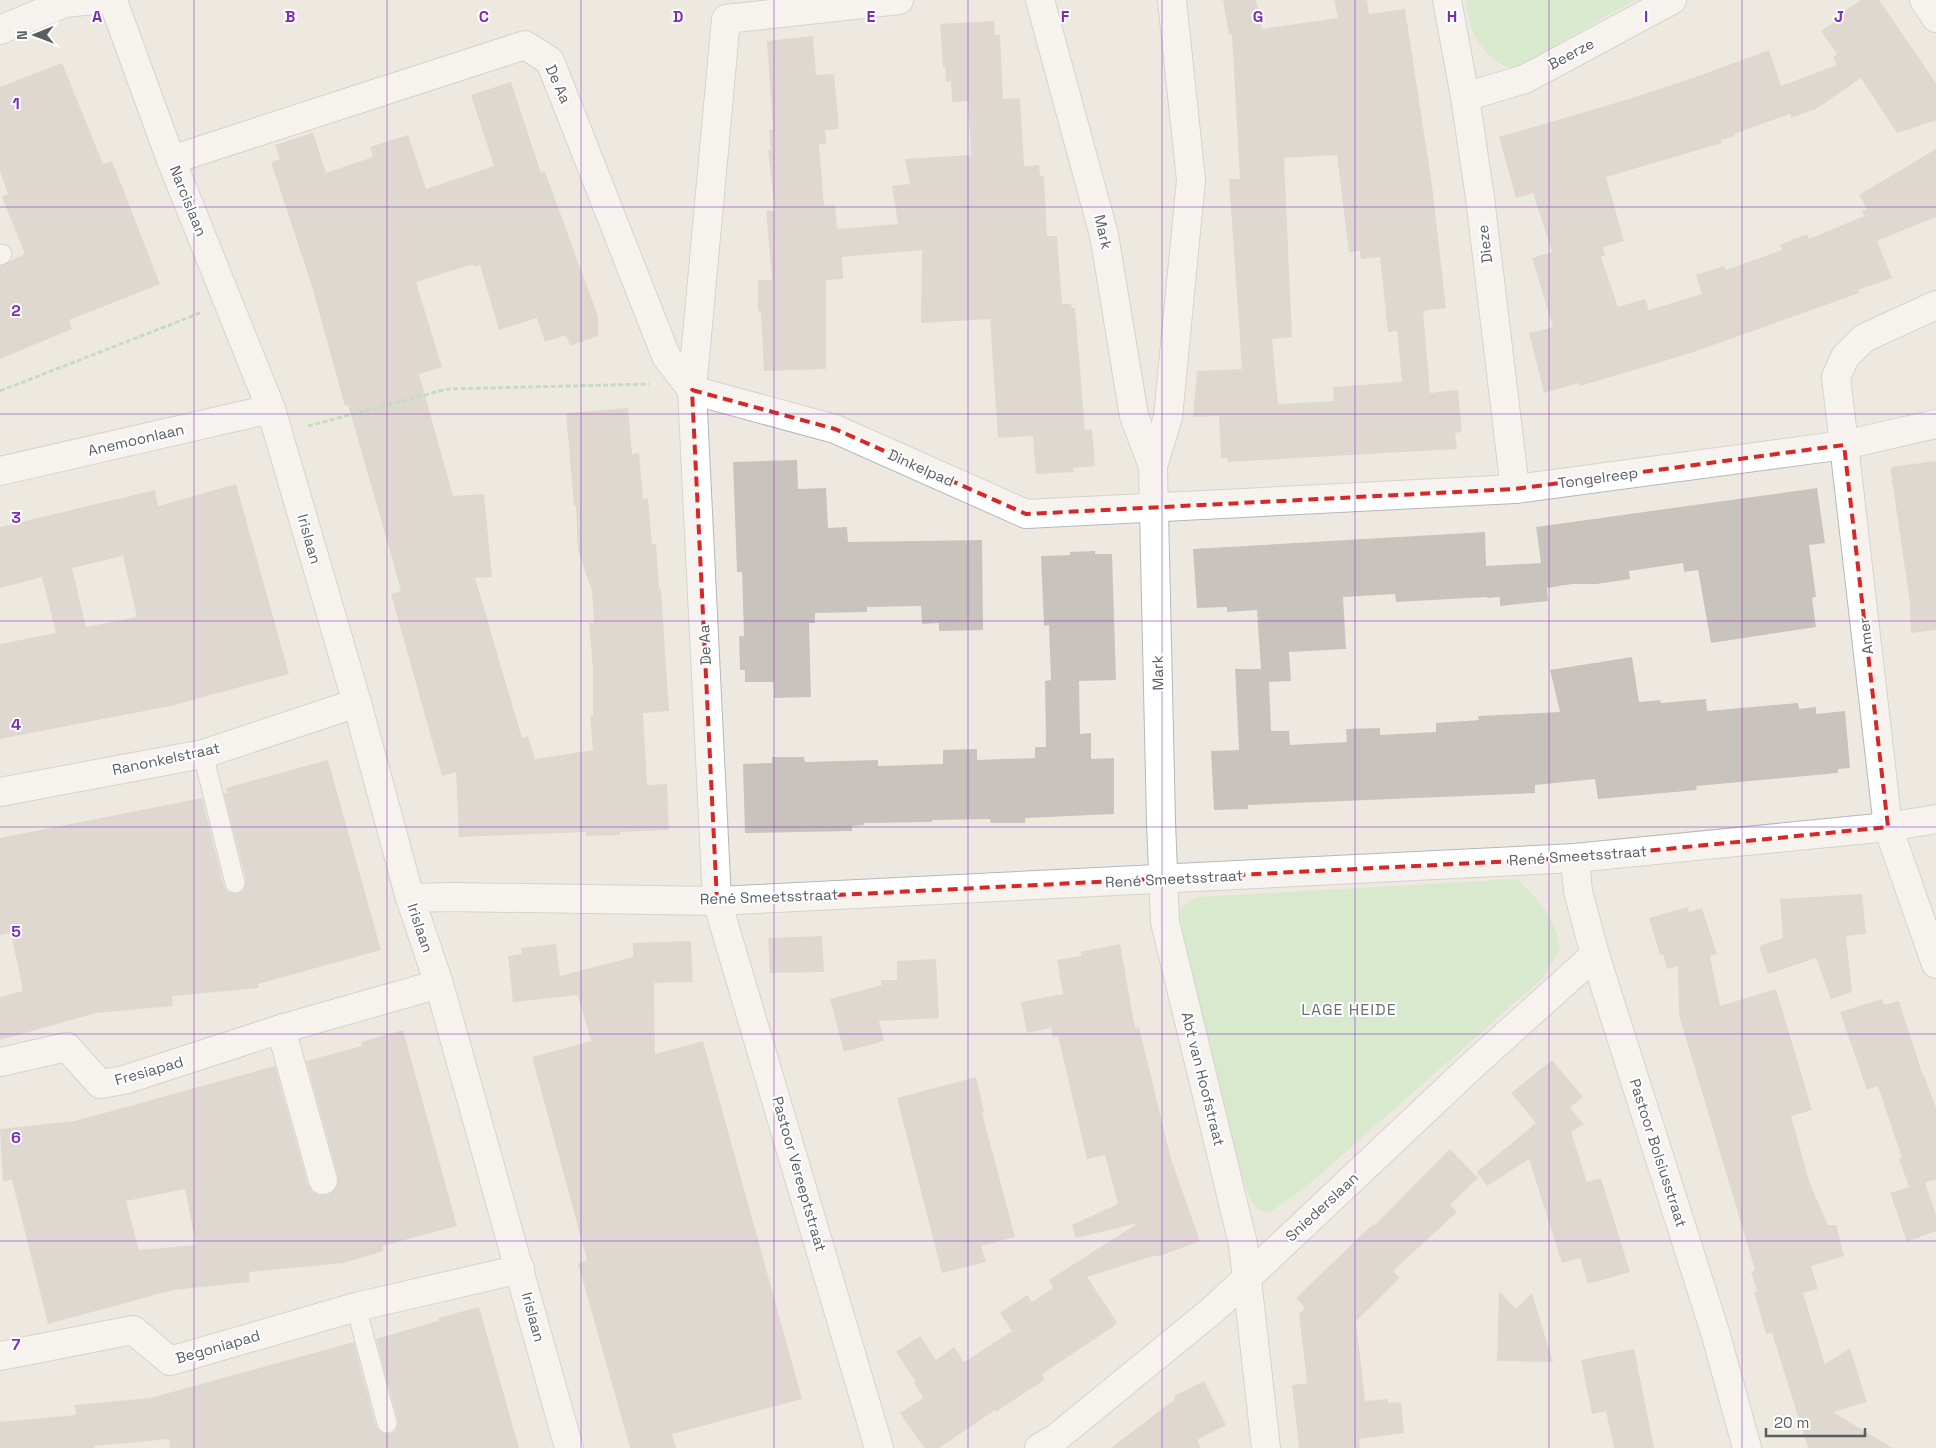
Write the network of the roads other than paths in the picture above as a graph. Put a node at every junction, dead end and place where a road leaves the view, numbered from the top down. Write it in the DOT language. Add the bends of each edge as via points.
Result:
graph roads {
  1 [pos="93,0"];
  2 [pos="101,0"];
  3 [pos="899,0"];
  4 [pos="1040,0"];
  5 [pos="1172,0"];
  6 [pos="1447,0"];
  7 [pos="1672,0"];
  8 [pos="1924,0"];
  9 [pos="1936,18"];
  10 [pos="0,30"];
  11 [pos="1465,97"];
  12 [pos="171,160"];
  13 [pos="1936,305"];
  14 [pos="692,390"];
  15 [pos="275,421"];
  16 [pos="1936,424"];
  17 [pos="1844,445"];
  18 [pos="1153,466"];
  19 [pos="0,471"];
  20 [pos="1515,489"];
  21 [pos="1154,508"];
  22 [pos="357,702"];
  23 [pos="203,754"];
  24 [pos="0,792"];
  25 [pos="1936,819"];
  26 [pos="1888,827"];
  27 [pos="1575,858"];
  28 [pos="1162,879"];
  29 [pos="235,883"];
  30 [pos="410,898"];
  31 [pos="718,901"];
  32 [pos="1595,955"];
  33 [pos="1936,964"];
  34 [pos="439,984"];
  35 [pos="281,1030"];
  36 [pos="0,1062"];
  37 [pos="323,1180"];
  38 [pos="520,1269"];
  39 [pos="1247,1278"];
  40 [pos="356,1307"];
  41 [pos="0,1356"];
  42 [pos="387,1423"];
  43 [pos="569,1448"];
  44 [pos="879,1448"];
  45 [pos="1039,1448"];
  46 [pos="1266,1448"];
  47 [pos="1747,1448"];
  1 -- 10 [label="street" via="66,4"];
  2 -- 12 [label="street, Narcislaan" via="113,1"];
  3 -- 14 [label="street, De Aa" via="726,19"];
  4 -- 18 [label="street, Mark" via="1104,235 1134,416"];
  5 -- 18 [label="street, Mark" via="1191,180 1168,417"];
  6 -- 11 [label="street, Dieze"];
  7 -- 11 [label="street, Beerze" via="1525,79"];
  8 -- 9 [label="street"];
  11 -- 20 [label="street, Dieze"];
  12 -- 14 [label="street, De Aa" via="525,45 550,61 666,356"];
  12 -- 15 [label="street, Narcislaan"];
  13 -- 17 [label="street" via="1864,338 1845,357 1836,376"];
  14 -- 21 [label="street, Dinkelpad" via="835,429 1026,514"];
  14 -- 31 [label="street, De Aa"];
  15 -- 19 [label="street, Anemoonlaan"];
  15 -- 22 [label="street, Irislaan"];
  16 -- 17 [label="street, Tongelreep"];
  17 -- 20 [label="street, Tongelreep"];
  17 -- 26 [label="street, Amer"];
  18 -- 21 [label="street, Mark"];
  20 -- 21 [label="street, Tongelreep"];
  21 -- 28 [label="street, Mark"];
  22 -- 23 [label="street, Ranonkelstraat"];
  22 -- 30 [label="street, Irislaan"];
  23 -- 24 [label="street, Ranonkelstraat"];
  23 -- 29 [label="lane"];
  25 -- 26 [label="street, René Smeetsstraat"];
  26 -- 27 [label="street, René Smeetsstraat"];
  26 -- 33 [label="street, Amer"];
  27 -- 28 [label="street, René Smeetsstraat"];
  27 -- 32 [label="street, Pastoor Bolsiusstraat" via="1578,891"];
  28 -- 31 [label="street, René Smeetsstraat"];
  28 -- 39 [label="street, Abt van Hoofstraat" via="1165,922 1243,1244"];
  30 -- 31 [label="street, René Smeetsstraat"];
  30 -- 34 [label="street, Irislaan"];
  31 -- 44 [label="street, Pastoor Vereeptstraat"];
  32 -- 39 [label="street, Sniederslaan"];
  32 -- 47 [label="street, Pastoor Bolsiusstraat" via="1712,1322"];
  34 -- 35 [label="street, Fresiapad"];
  34 -- 38 [label="street, Irislaan"];
  35 -- 36 [label="street, Fresiapad" via="124,1080 100,1084 67,1047"];
  35 -- 37 [label="street"];
  38 -- 40 [label="street, Begoniapad"];
  38 -- 43 [label="street, Irislaan"];
  39 -- 45 [label="street, Sniederslaan" via="1071,1426"];
  39 -- 46 [label="street, Abt van Hoofstraat"];
  40 -- 41 [label="street, Begoniapad" via="170,1362 132,1330"];
  40 -- 42 [label="lane"];
}
